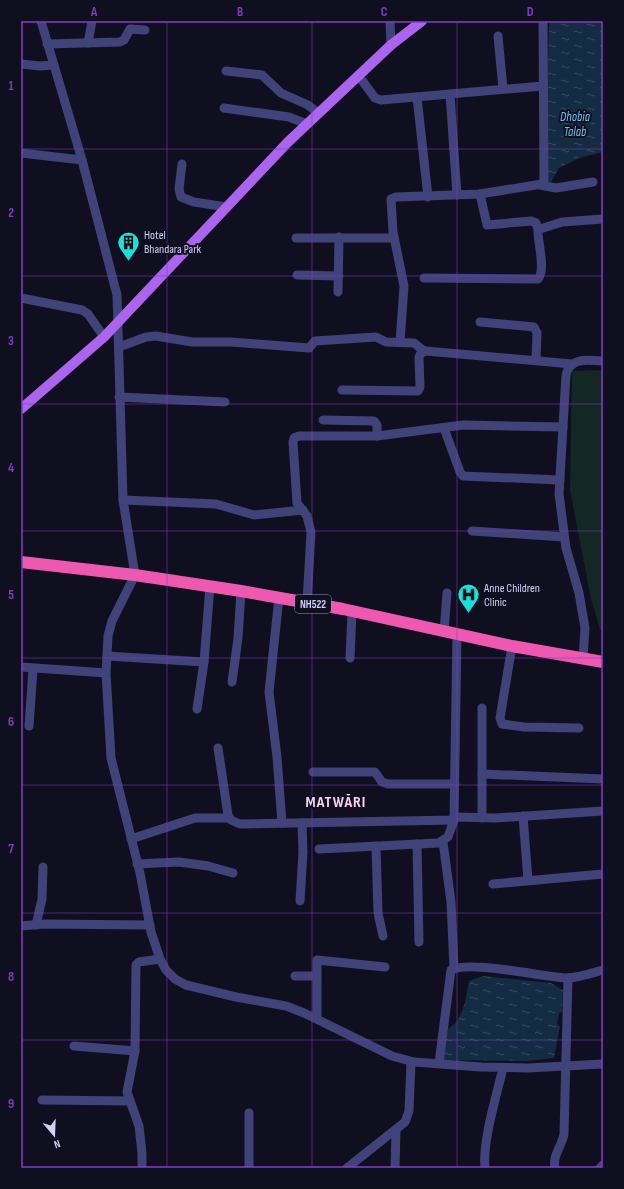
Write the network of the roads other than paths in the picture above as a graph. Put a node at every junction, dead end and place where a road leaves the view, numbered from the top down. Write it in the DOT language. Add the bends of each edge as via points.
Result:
graph roads {
  1 [pos="40,21"];
  2 [pos="92,21"];
  3 [pos="390,21"];
  4 [pos="543,21"];
  5 [pos="418,22"];
  6 [pos="145,30"];
  7 [pos="498,36"];
  8 [pos="88,43"];
  9 [pos="47,44"];
  10 [pos="392,45"];
  11 [pos="21,64"];
  12 [pos="54,65"];
  13 [pos="226,71"];
  14 [pos="358,75"];
  15 [pos="543,86"];
  16 [pos="503,89"];
  17 [pos="450,94"];
  18 [pos="417,97"];
  19 [pos="224,108"];
  20 [pos="318,113"];
  21 [pos="306,124"];
  22 [pos="21,153"];
  23 [pos="82,160"];
  24 [pos="182,164"];
  25 [pos="593,182"];
  26 [pos="540,185"];
  27 [pos="480,194"];
  28 [pos="457,195"];
  29 [pos="428,197"];
  30 [pos="226,207"];
  31 [pos="603,219"];
  32 [pos="538,230"];
  33 [pos="339,237"];
  34 [pos="296,238"];
  35 [pos="394,238"];
  36 [pos="297,275"];
  37 [pos="339,276"];
  38 [pos="424,278"];
  39 [pos="338,292"];
  40 [pos="21,298"];
  41 [pos="119,320"];
  42 [pos="480,322"];
  43 [pos="104,337"];
  44 [pos="400,342"];
  45 [pos="119,347"];
  46 [pos="424,351"];
  47 [pos="536,360"];
  48 [pos="603,361"];
  49 [pos="572,364"];
  50 [pos="342,390"];
  51 [pos="119,397"];
  52 [pos="225,402"];
  53 [pos="21,409"];
  54 [pos="323,420"];
  55 [pos="563,427"];
  56 [pos="444,428"];
  57 [pos="377,436"];
  58 [pos="560,480"];
  59 [pos="123,500"];
  60 [pos="303,510"];
  61 [pos="472,531"];
  62 [pos="564,537"];
  63 [pos="21,562"];
  64 [pos="135,575"];
  65 [pos="210,586"];
  66 [pos="241,591"];
  67 [pos="447,592"];
  68 [pos="279,598"];
  69 [pos="307,603"];
  70 [pos="352,612"];
  71 [pos="444,632"];
  72 [pos="457,634"];
  73 [pos="512,646"];
  74 [pos="107,656"];
  75 [pos="350,658"];
  76 [pos="583,658"];
  77 [pos="204,662"];
  78 [pos="603,662"];
  79 [pos="21,667"];
  80 [pos="33,669"];
  81 [pos="106,673"];
  82 [pos="232,682"];
  83 [pos="482,708"];
  84 [pos="197,709"];
  85 [pos="29,726"];
  86 [pos="579,728"];
  87 [pos="218,748"];
  88 [pos="313,772"];
  89 [pos="482,774"];
  90 [pos="603,779"];
  91 [pos="455,784"];
  92 [pos="603,811"];
  93 [pos="523,816"];
  94 [pos="229,818"];
  95 [pos="454,818"];
  96 [pos="482,818"];
  97 [pos="282,823"];
  98 [pos="302,823"];
  99 [pos="131,840"];
  100 [pos="443,842"];
  101 [pos="417,844"];
  102 [pos="376,846"];
  103 [pos="319,849"];
  104 [pos="138,864"];
  105 [pos="43,867"];
  106 [pos="233,873"];
  107 [pos="603,874"];
  108 [pos="528,880"];
  109 [pos="493,884"];
  110 [pos="300,901"];
  111 [pos="36,925"];
  112 [pos="21,926"];
  113 [pos="150,926"];
  114 [pos="383,936"];
  115 [pos="419,942"];
  116 [pos="160,958"];
  117 [pos="385,967"];
  118 [pos="454,969"];
  119 [pos="603,970"];
  120 [pos="295,976"];
  121 [pos="317,976"];
  122 [pos="568,978"];
  123 [pos="317,1018"];
  124 [pos="74,1046"];
  125 [pos="135,1051"];
  126 [pos="411,1062"];
  127 [pos="439,1064"];
  128 [pos="603,1064"];
  129 [pos="566,1066"];
  130 [pos="503,1068"];
  131 [pos="42,1100"];
  132 [pos="130,1101"];
  133 [pos="249,1113"];
  134 [pos="396,1130"];
  135 [pos="603,1166"];
  136 [pos="142,1168"];
  137 [pos="249,1168"];
  138 [pos="347,1168"];
  139 [pos="395,1168"];
  140 [pos="485,1168"];
  141 [pos="555,1168"];
  142 [pos="600,1168"];
  1 -- 9 [label="street"];
  2 -- 8 [label="street"];
  3 -- 10 [label="street"];
  4 -- 15 [label="street"];
  5 -- 10 [label="main road"];
  6 -- 8 [label="street" via="130,29 120,42"];
  7 -- 16 [label="street"];
  8 -- 9 [label="street"];
  9 -- 12 [label="street"];
  10 -- 14 [label="main road"];
  11 -- 12 [label="street"];
  12 -- 23 [label="street"];
  13 -- 20 [label="street" via="262,75 281,93 308,105"];
  14 -- 18 [label="street" via="378,100"];
  14 -- 20 [label="main road"];
  15 -- 16 [label="street"];
  15 -- 26 [label="street" via="544,180"];
  16 -- 17 [label="street"];
  17 -- 18 [label="street"];
  17 -- 28 [label="street"];
  18 -- 29 [label="street"];
  19 -- 21 [label="street" via="289,117"];
  20 -- 21 [label="main road"];
  21 -- 30 [label="main road"];
  22 -- 23 [label="street"];
  23 -- 41 [label="street" via="116,286"];
  24 -- 30 [label="street" via="179,189 181,197 194,202"];
  25 -- 26 [label="street" via="556,188"];
  26 -- 27 [label="street"];
  27 -- 28 [label="street"];
  27 -- 32 [label="street" via="487,225 531,221 536,223"];
  28 -- 29 [label="street"];
  29 -- 35 [label="street" via="391,199"];
  30 -- 41 [label="main road"];
  31 -- 32 [label="street" via="562,222"];
  32 -- 38 [label="street" via="541,262 539,279"];
  33 -- 34 [label="street"];
  33 -- 35 [label="street"];
  33 -- 37 [label="street"];
  35 -- 44 [label="street" via="404,286"];
  36 -- 37 [label="street"];
  37 -- 39 [label="street"];
  40 -- 43 [label="street" via="82,310 88,314"];
  41 -- 43 [label="main road"];
  41 -- 45 [label="street"];
  42 -- 47 [label="street" via="534,327 537,333"];
  43 -- 53 [label="main road"];
  44 -- 45 [label="street" via="386,342 374,337 315,341 309,348 192,342 156,336"];
  44 -- 46 [label="street" via="414,343"];
  45 -- 51 [label="street"];
  46 -- 47 [label="street"];
  46 -- 50 [label="street" via="419,357 418,391"];
  47 -- 49 [label="street"];
  48 -- 49 [label="street" via="582,360"];
  49 -- 55 [label="street" via="566,375"];
  51 -- 52 [label="street"];
  51 -- 59 [label="street"];
  54 -- 57 [label="street" via="374,421 377,425"];
  55 -- 56 [label="street" via="463,425"];
  55 -- 58 [label="street"];
  56 -- 57 [label="street"];
  56 -- 58 [label="street" via="463,476"];
  57 -- 60 [label="street" via="294,438 297,500"];
  58 -- 62 [label="street"];
  59 -- 60 [label="street" via="216,504 254,515"];
  59 -- 64 [label="street"];
  60 -- 69 [label="street" via="309,520 311,532"];
  61 -- 62 [label="street"];
  62 -- 76 [label="street" via="579,592 585,628"];
  63 -- 64 [label="highway, NH522"];
  64 -- 65 [label="highway, NH522"];
  64 -- 74 [label="street" via="112,621"];
  65 -- 66 [label="highway, NH522"];
  65 -- 77 [label="street"];
  66 -- 68 [label="highway, NH522"];
  66 -- 82 [label="street"];
  67 -- 71 [label="street"];
  68 -- 69 [label="highway, NH522"];
  68 -- 97 [label="street" via="269,692"];
  69 -- 70 [label="highway, NH522"];
  70 -- 71 [label="highway, NH522"];
  70 -- 75 [label="street"];
  71 -- 72 [label="highway, NH522"];
  72 -- 73 [label="highway, NH522"];
  72 -- 91 [label="street"];
  73 -- 76 [label="highway, NH522"];
  73 -- 86 [label="street" via="500,718 502,724"];
  74 -- 77 [label="street"];
  74 -- 81 [label="street"];
  76 -- 78 [label="highway, NH522"];
  77 -- 84 [label="street"];
  79 -- 80 [label="street"];
  80 -- 81 [label="street"];
  80 -- 85 [label="street"];
  81 -- 99 [label="street" via="111,758"];
  83 -- 89 [label="street"];
  87 -- 94 [label="street"];
  88 -- 91 [label="street" via="375,772 382,782 388,784"];
  89 -- 90 [label="street"];
  89 -- 96 [label="street"];
  91 -- 95 [label="street"];
  92 -- 93 [label="street"];
  93 -- 96 [label="street"];
  93 -- 108 [label="street"];
  94 -- 97 [label="street" via="234,822 249,825"];
  94 -- 99 [label="street" via="195,818"];
  95 -- 96 [label="street"];
  95 -- 98 [label="street"];
  95 -- 100 [label="street" via="448,837"];
  97 -- 98 [label="street"];
  98 -- 110 [label="street"];
  99 -- 104 [label="street"];
  100 -- 101 [label="street"];
  100 -- 118 [label="street" via="451,902"];
  101 -- 102 [label="street"];
  101 -- 115 [label="street"];
  102 -- 103 [label="street"];
  102 -- 114 [label="street" via="378,913"];
  104 -- 106 [label="street" via="179,862"];
  104 -- 113 [label="street"];
  105 -- 111 [label="street" via="42,899"];
  107 -- 108 [label="street"];
  108 -- 109 [label="street"];
  111 -- 112 [label="street"];
  111 -- 113 [label="street"];
  113 -- 116 [label="street"];
  116 -- 123 [label="street" via="175,979 186,985 286,1006"];
  116 -- 125 [label="street" via="139,962 136,965"];
  117 -- 121 [label="street" via="317,960"];
  118 -- 122 [label="street" via="488,968"];
  118 -- 127 [label="street" via="449,976"];
  119 -- 122 [label="street"];
  120 -- 121 [label="street"];
  121 -- 123 [label="street"];
  122 -- 129 [label="street"];
  123 -- 126 [label="street" via="392,1056"];
  124 -- 125 [label="street"];
  125 -- 132 [label="street" via="128,1088"];
  126 -- 127 [label="street"];
  126 -- 134 [label="street" via="409,1112 405,1122"];
  127 -- 130 [label="street"];
  128 -- 129 [label="street"];
  129 -- 130 [label="street"];
  129 -- 141 [label="street" via="564,1134 554,1158"];
  130 -- 140 [label="street" via="491,1118"];
  131 -- 132 [label="street"];
  132 -- 136 [label="street" via="139,1126"];
  133 -- 137 [label="street"];
  134 -- 138 [label="street"];
  134 -- 139 [label="street"];
  135 -- 142 [label="street"];
}
